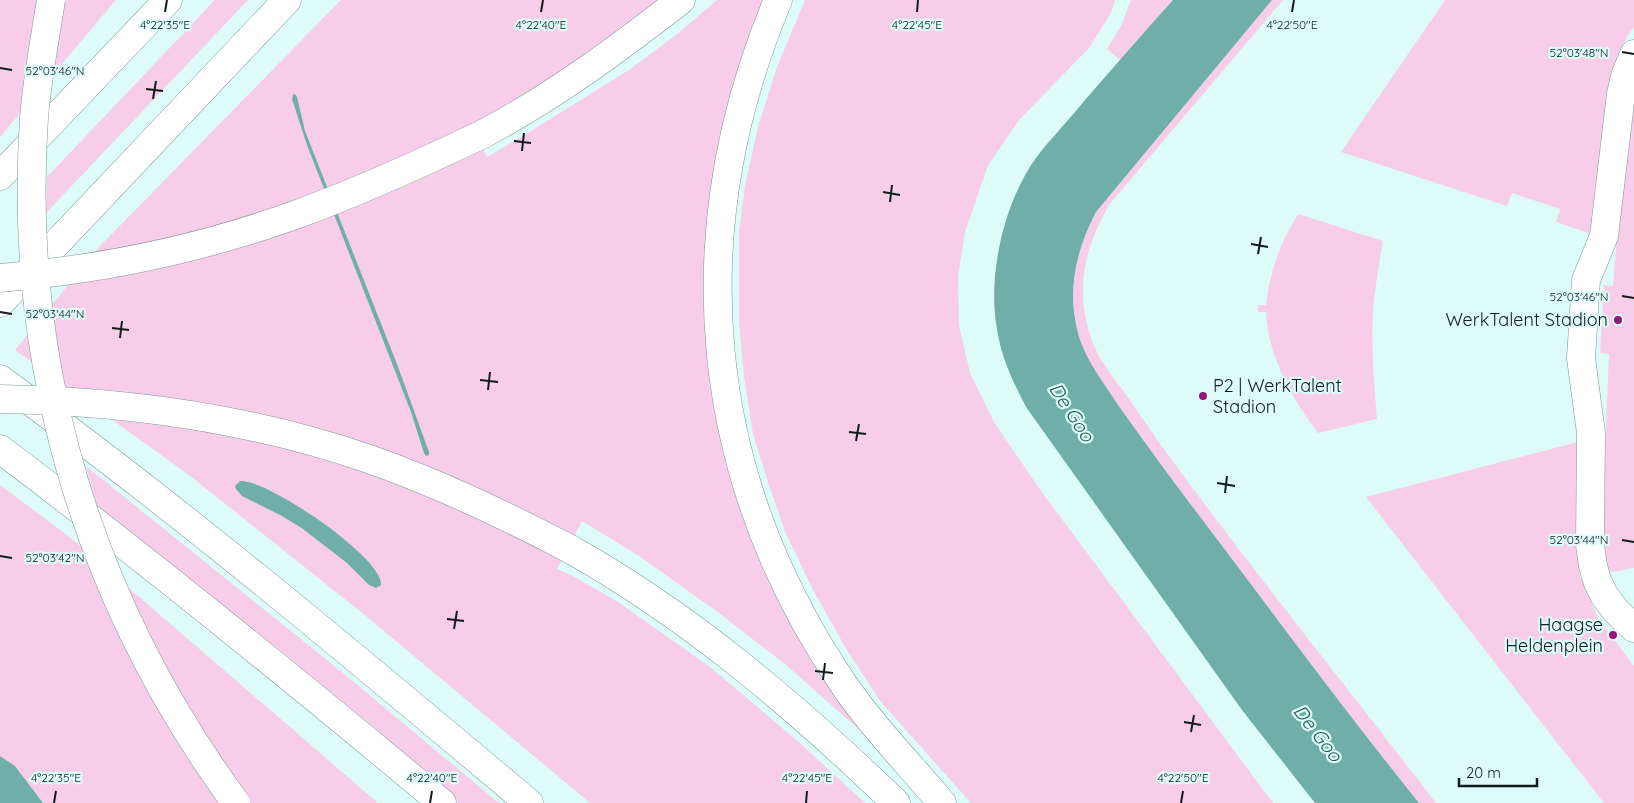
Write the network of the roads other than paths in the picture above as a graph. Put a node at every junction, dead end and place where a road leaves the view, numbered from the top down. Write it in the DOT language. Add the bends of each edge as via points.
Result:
graph roads {
  1 [pos="52,0"];
  2 [pos="168,0"];
  3 [pos="287,0"];
  4 [pos="681,0"];
  5 [pos="778,0"];
  6 [pos="1634,54"];
  7 [pos="0,176"];
  8 [pos="2,293"];
  9 [pos="0,378"];
  10 [pos="0,399"];
  11 [pos="0,449"];
  12 [pos="1634,628"];
  13 [pos="236,803"];
  14 [pos="442,803"];
  15 [pos="529,803"];
  16 [pos="896,803"];
  17 [pos="942,803"];
  1 -- 13 [label="main road, bridge" via="34,117 32,203 38,305 52,398 76,490 127,621 171,705"];
  2 -- 7 [label="main road"];
  3 -- 8 [label="main road"];
  4 -- 8 [label="main road, bridge" via="631,39 523,111 431,159 372,185 258,227 196,245 75,269"];
  5 -- 17 [label="main road" via="742,101 722,206 718,316 731,423 756,513 807,624 863,710"];
  6 -- 12 [label="main road" via="1621,94 1604,236 1586,280 1581,352 1591,433 1590,545 1593,566 1604,595"];
  9 -- 15 [label="main road" via="291,604"];
  10 -- 16 [label="main road, bridge" via="83,402 197,416 317,443 423,480 488,508 570,549 646,595 725,652"];
  11 -- 14 [label="main road" via="147,562"];
}
